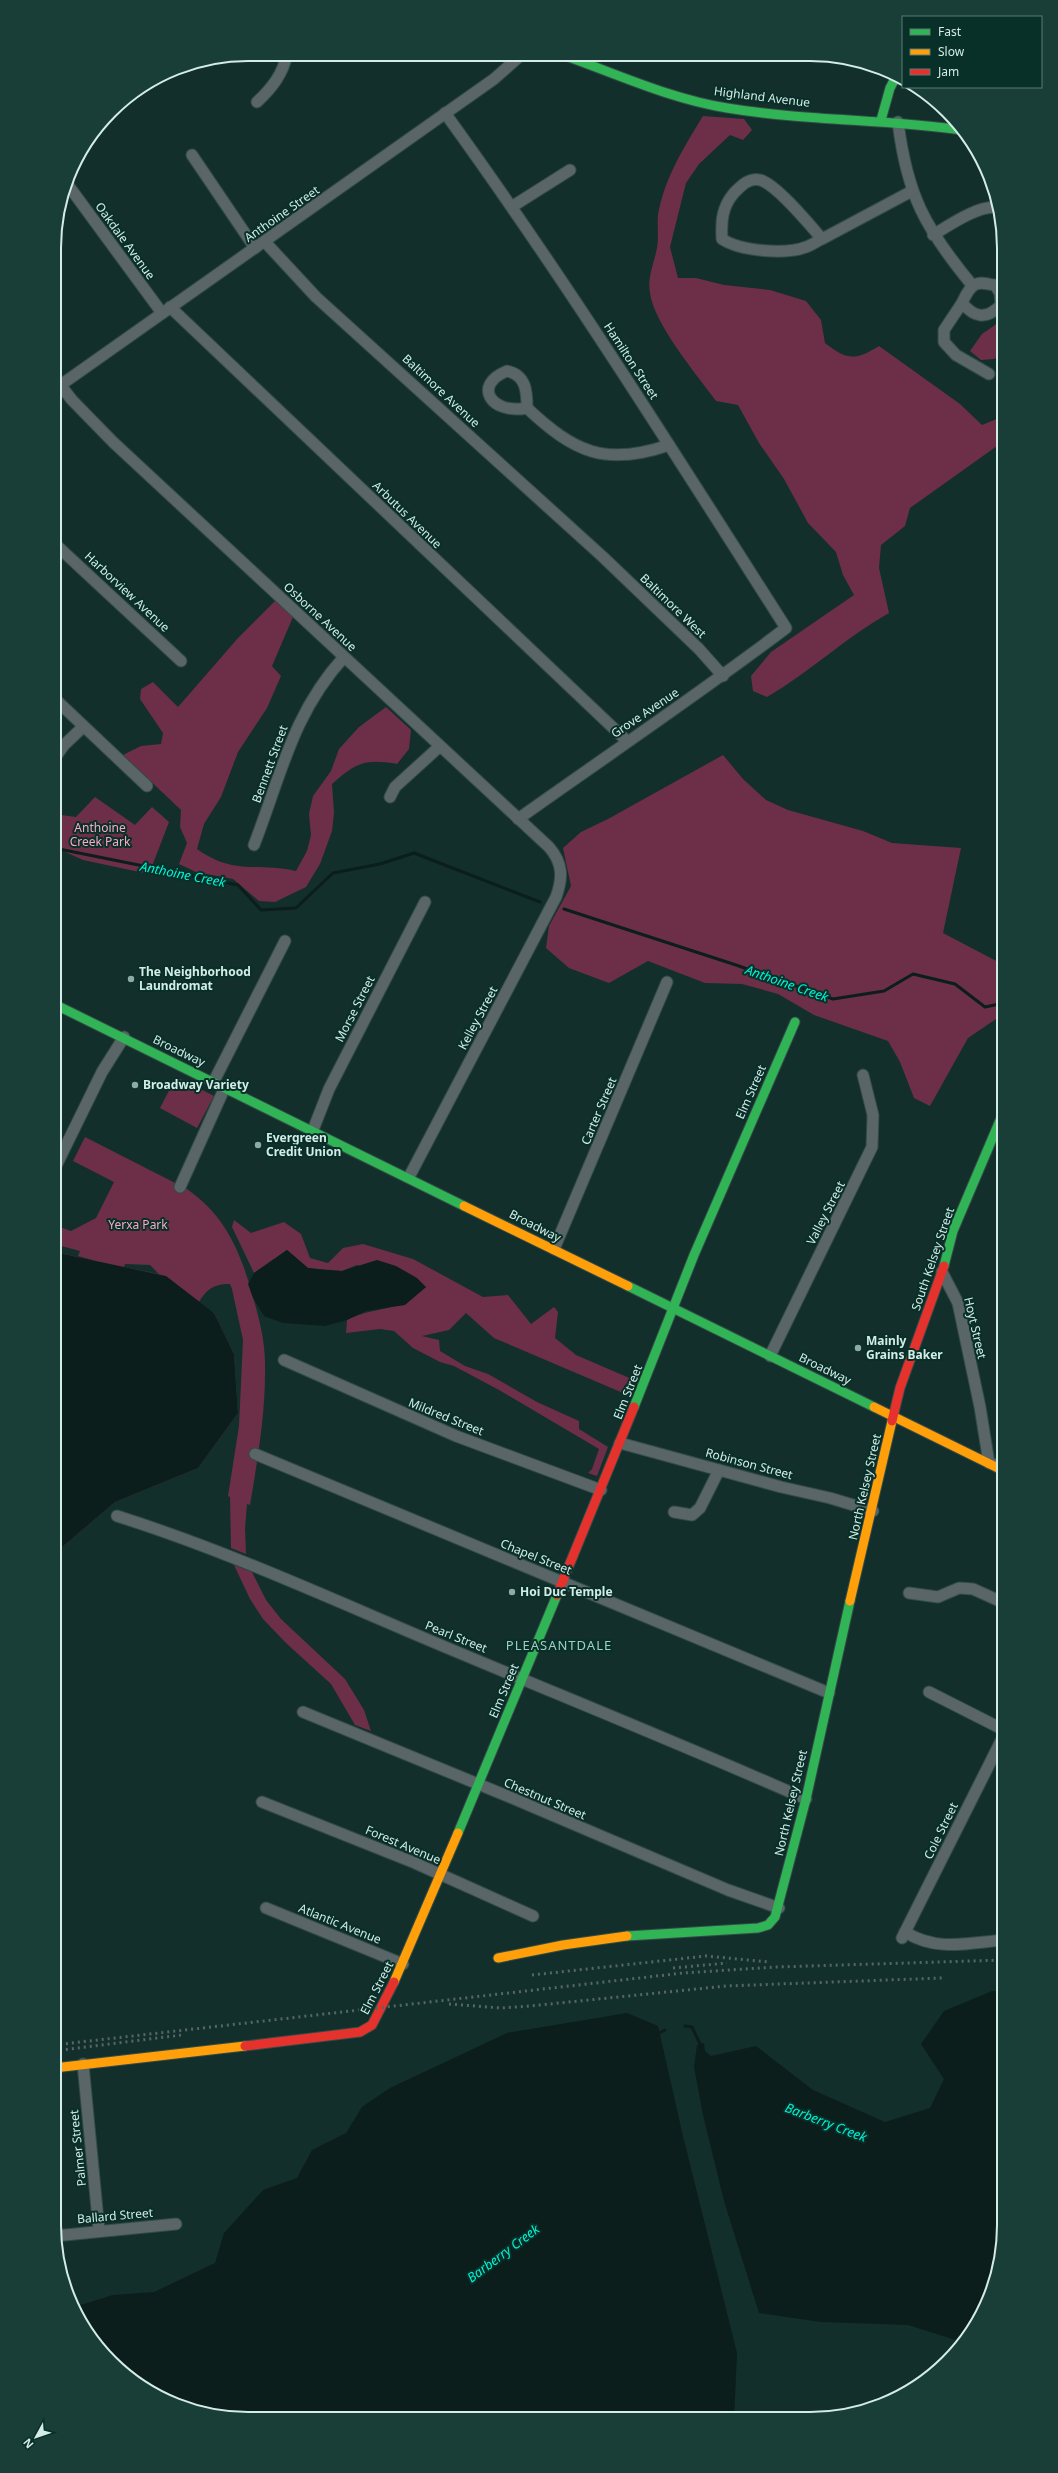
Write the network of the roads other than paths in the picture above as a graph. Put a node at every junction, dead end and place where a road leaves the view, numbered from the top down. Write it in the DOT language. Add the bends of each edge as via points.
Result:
graph roads {
  1 [pos="286,61"];
  2 [pos="514,61"];
  3 [pos="580,61"];
  4 [pos="894,81"];
  5 [pos="257,102"];
  6 [pos="446,113"];
  7 [pos="881,120"];
  8 [pos="898,122"];
  9 [pos="954,129"];
  10 [pos="192,155"];
  11 [pos="570,170"];
  12 [pos="71,189"];
  13 [pos="912,191"];
  14 [pos="513,206"];
  15 [pos="992,208"];
  16 [pos="933,235"];
  17 [pos="822,239"];
  18 [pos="265,242"];
  19 [pos="255,248"];
  20 [pos="972,285"];
  21 [pos="997,285"];
  22 [pos="962,303"];
  23 [pos="166,310"];
  24 [pos="997,310"];
  25 [pos="990,374"];
  26 [pos="61,381"];
  27 [pos="61,389"];
  28 [pos="528,408"];
  29 [pos="669,444"];
  30 [pos="61,550"];
  31 [pos="603,557"];
  32 [pos="786,628"];
  33 [pos="344,657"];
  34 [pos="181,661"];
  35 [pos="722,676"];
  36 [pos="61,705"];
  37 [pos="83,727"];
  38 [pos="627,741"];
  39 [pos="439,747"];
  40 [pos="61,749"];
  41 [pos="147,786"];
  42 [pos="390,797"];
  43 [pos="518,819"];
  44 [pos="254,845"];
  45 [pos="561,868"];
  46 [pos="425,902"];
  47 [pos="285,941"];
  48 [pos="667,982"];
  49 [pos="61,1007"];
  50 [pos="795,1022"];
  51 [pos="124,1037"];
  52 [pos="863,1075"];
  53 [pos="214,1081"];
  54 [pos="225,1086"];
  55 [pos="997,1127"];
  56 [pos="313,1130"];
  57 [pos="61,1156"];
  58 [pos="409,1177"];
  59 [pos="180,1187"];
  60 [pos="554,1249"];
  61 [pos="942,1272"];
  62 [pos="674,1309"];
  63 [pos="770,1356"];
  64 [pos="284,1360"];
  65 [pos="894,1417"];
  66 [pos="620,1443"];
  67 [pos="255,1454"];
  68 [pos="989,1464"];
  69 [pos="997,1465"];
  70 [pos="997,1468"];
  71 [pos="719,1470"];
  72 [pos="601,1490"];
  73 [pos="872,1511"];
  74 [pos="674,1512"];
  75 [pos="117,1516"];
  76 [pos="562,1581"];
  77 [pos="909,1593"];
  78 [pos="997,1600"];
  79 [pos="522,1680"];
  80 [pos="929,1692"];
  81 [pos="829,1693"];
  82 [pos="303,1712"];
  83 [pos="997,1726"];
  84 [pos="997,1749"];
  85 [pos="478,1785"];
  86 [pos="806,1799"];
  87 [pos="262,1802"];
  88 [pos="440,1875"];
  89 [pos="266,1908"];
  90 [pos="779,1908"];
  91 [pos="534,1916"];
  92 [pos="997,1941"];
  93 [pos="498,1958"];
  94 [pos="403,1964"];
  95 [pos="83,2064"];
  96 [pos="61,2067"];
  97 [pos="176,2224"];
  98 [pos="99,2230"];
  99 [pos="61,2235"];
  1 -- 5 [label="street" via="274,85"];
  2 -- 6 [label="street, Anthoine Street" via="494,79"];
  3 -- 7 [label="street, Highland Avenue" via="680,97 727,108"];
  4 -- 7 [label="street"];
  6 -- 14 [label="street, Hamilton Street"];
  6 -- 18 [label="street, Anthoine Street"];
  7 -- 8 [label="street, Highland Avenue"];
  8 -- 9 [label="street, Highland Avenue"];
  8 -- 13 [label="street" via="902,152"];
  10 -- 19 [label="street"];
  11 -- 14 [label="street"];
  12 -- 23 [label="street, Oakdale Avenue"];
  13 -- 16 [label="street"];
  13 -- 17 [label="street"];
  14 -- 29 [label="street, Hamilton Street"];
  15 -- 16 [label="street" via="984,208"];
  16 -- 20 [label="street"];
  17 -- 17 [label="street" via="770,185 759,180 743,183 728,200 720,220 722,238 732,245 756,250 805,248"];
  18 -- 19 [label="street, Anthoine Street"];
  18 -- 31 [label="street, Baltimore Avenue" via="316,297"];
  19 -- 23 [label="street, Anthoine Street"];
  20 -- 21 [label="street" via="986,282"];
  20 -- 22 [label="street"];
  22 -- 24 [label="street" via="979,315 992,314"];
  22 -- 25 [label="street" via="944,330 944,342 956,355"];
  23 -- 26 [label="street, Anthoine Street"];
  23 -- 38 [label="street, Arbutus Avenue"];
  27 -- 33 [label="street, Osborne Avenue" via="113,442"];
  28 -- 29 [label="street" via="560,437 585,450 624,455 646,453"];
  29 -- 32 [label="street, Hamilton Street"];
  30 -- 34 [label="street, Harborview Avenue"];
  31 -- 35 [label="street, Baltimore West" via="699,649"];
  32 -- 35 [label="street, Grove Avenue"];
  33 -- 39 [label="street, Osborne Avenue"];
  33 -- 44 [label="street, Bennett Street" via="329,673 299,723 282,763"];
  35 -- 38 [label="street, Grove Avenue"];
  36 -- 37 [label="street"];
  37 -- 40 [label="street"];
  37 -- 41 [label="street"];
  38 -- 43 [label="street, Grove Avenue"];
  39 -- 42 [label="street" via="395,788"];
  39 -- 43 [label="street, Osborne Avenue"];
  43 -- 45 [label="street, Osborne Avenue" via="549,847"];
  45 -- 58 [label="street, Kelley Street" via="556,897"];
  46 -- 56 [label="street, Morse Street" via="329,1089"];
  47 -- 53 [label="street"];
  48 -- 60 [label="street, Carter Street"];
  49 -- 51 [label="street, Broadway"];
  50 -- 62 [label="street, Elm Street" via="694,1255"];
  51 -- 53 [label="street, Broadway"];
  51 -- 57 [label="street" via="102,1072"];
  52 -- 63 [label="street, Valley Street" via="873,1115 872,1147"];
  53 -- 54 [label="street, Broadway"];
  54 -- 56 [label="street, Broadway"];
  54 -- 59 [label="street"];
  55 -- 61 [label="street, South Kelsey Street" via="953,1231"];
  56 -- 58 [label="street, Broadway"];
  58 -- 60 [label="street, Broadway"];
  60 -- 62 [label="street, Broadway"];
  61 -- 65 [label="street, South Kelsey Street" via="900,1388"];
  61 -- 68 [label="street, Hoyt Street" via="953,1290 959,1310 980,1407"];
  62 -- 63 [label="street, Broadway"];
  62 -- 66 [label="street, Elm Street"];
  63 -- 65 [label="street, Broadway"];
  64 -- 72 [label="street, Mildred Street" via="456,1436"];
  65 -- 68 [label="street, Broadway"];
  65 -- 73 [label="street, North Kelsey Street"];
  66 -- 71 [label="street, Robinson Street"];
  66 -- 72 [label="street, Elm Street"];
  67 -- 76 [label="street, Chapel Street"];
  68 -- 69 [label="street"];
  68 -- 70 [label="street, Broadway"];
  71 -- 73 [label="street, Robinson Street"];
  71 -- 74 [label="street" via="700,1508 692,1516"];
  72 -- 76 [label="street, Elm Street"];
  73 -- 81 [label="street, North Kelsey Street"];
  75 -- 79 [label="street, Pearl Street" via="159,1529 234,1559"];
  76 -- 79 [label="street, Elm Street"];
  76 -- 81 [label="street, Chapel Street"];
  77 -- 78 [label="street" via="938,1597 959,1588 972,1588"];
  79 -- 85 [label="street, Elm Street"];
  79 -- 86 [label="street, Pearl Street" via="678,1743"];
  80 -- 83 [label="street"];
  81 -- 86 [label="street, North Kelsey Street"];
  82 -- 85 [label="street, Chestnut Street"];
  84 -- 92 [label="street, Cole Street" via="903,1935 935,1945"];
  85 -- 88 [label="street, Elm Street"];
  85 -- 90 [label="street, Chestnut Street" via="728,1890"];
  86 -- 90 [label="street, North Kelsey Street"];
  87 -- 88 [label="street, Forest Avenue"];
  88 -- 91 [label="street, Forest Avenue"];
  88 -- 94 [label="street, Elm Street"];
  89 -- 94 [label="street, Atlantic Avenue"];
  90 -- 93 [label="street, North Kelsey Street" via="768,1925 758,1928 661,1932 587,1940"];
  94 -- 95 [label="street, Elm Street" via="380,2014 372,2024 360,2032"];
  95 -- 96 [label="street, Elm Street"];
  95 -- 98 [label="street, Palmer Street"];
  97 -- 98 [label="street, Ballard Street"];
  98 -- 99 [label="street, Ballard Street"];
}
